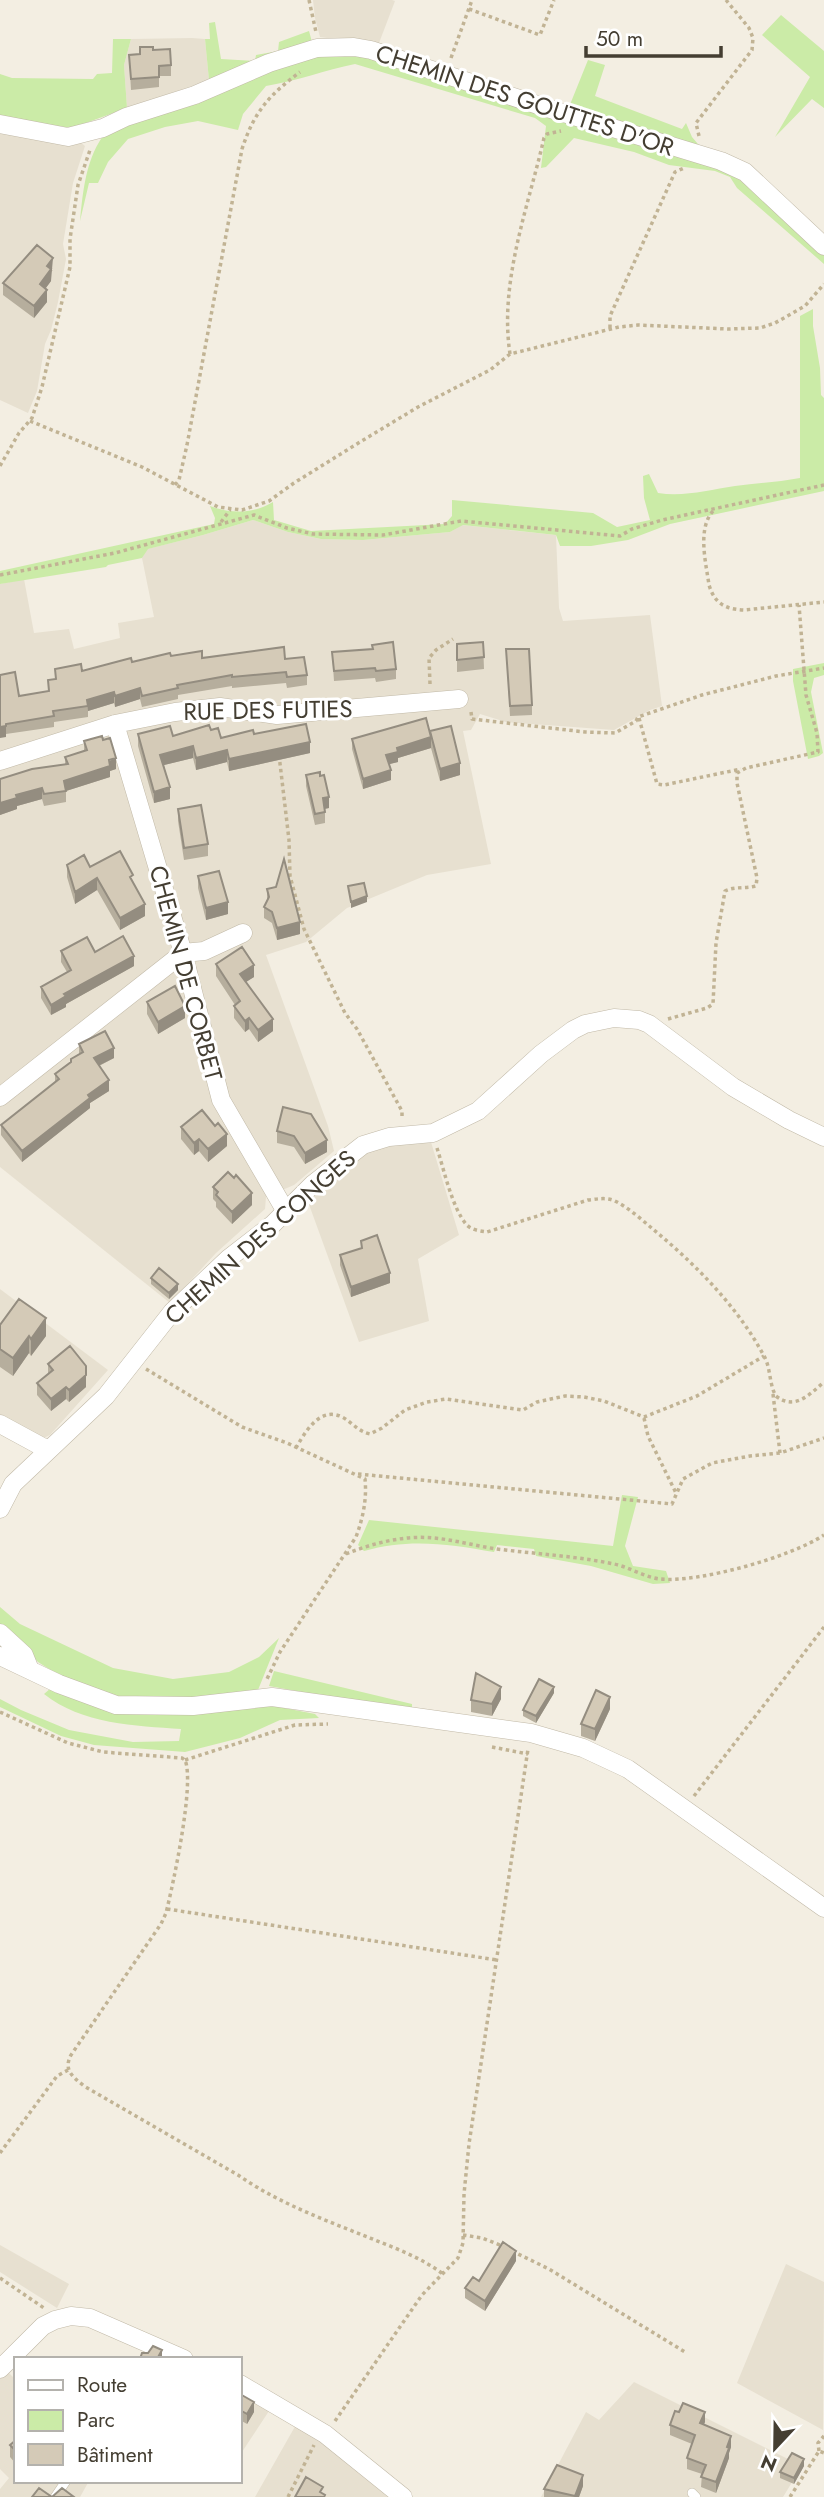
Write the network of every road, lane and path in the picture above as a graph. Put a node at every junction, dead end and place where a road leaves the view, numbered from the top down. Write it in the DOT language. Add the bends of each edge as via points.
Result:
graph roads {
  1 [pos="309,0"];
  2 [pos="472,0"];
  3 [pos="554,0"];
  4 [pos="726,0"];
  5 [pos="469,9"];
  6 [pos="320,48"];
  7 [pos="303,70"];
  8 [pos="445,73"];
  9 [pos="588,121"];
  10 [pos="0,124"];
  11 [pos="90,132"];
  12 [pos="701,156"];
  13 [pos="824,246"];
  14 [pos="824,284"];
  15 [pos="610,328"];
  16 [pos="510,354"];
  17 [pos="30,421"];
  18 [pos="0,466"];
  19 [pos="175,485"];
  20 [pos="824,485"];
  21 [pos="230,510"];
  22 [pos="242,510"];
  23 [pos="714,510"];
  24 [pos="254,515"];
  25 [pos="220,524"];
  26 [pos="0,575"];
  27 [pos="824,602"];
  28 [pos="799,605"];
  29 [pos="453,639"];
  30 [pos="824,668"];
  31 [pos="804,673"];
  32 [pos="436,702"];
  33 [pos="465,704"];
  34 [pos="638,717"];
  35 [pos="115,724"];
  36 [pos="279,753"];
  37 [pos="0,761"];
  38 [pos="746,768"];
  39 [pos="243,933"];
  40 [pos="183,953"];
  41 [pos="655,1027"];
  42 [pos="0,1097"];
  43 [pos="433,1133"];
  44 [pos="402,1136"];
  45 [pos="824,1137"];
  46 [pos="285,1210"];
  47 [pos="764,1356"];
  48 [pos="132,1361"];
  49 [pos="824,1382"];
  50 [pos="773,1392"];
  51 [pos="644,1418"];
  52 [pos="0,1424"];
  53 [pos="824,1438"];
  54 [pos="296,1448"];
  55 [pos="48,1450"];
  56 [pos="780,1453"];
  57 [pos="356,1474"];
  58 [pos="676,1493"];
  59 [pos="0,1509"];
  60 [pos="824,1535"];
  61 [pos="344,1555"];
  62 [pos="824,1627"];
  63 [pos="0,1633"];
  64 [pos="0,1656"];
  65 [pos="30,1670"];
  66 [pos="262,1698"];
  67 [pos="0,1712"];
  68 [pos="338,1726"];
  69 [pos="531,1733"];
  70 [pos="485,1746"];
  71 [pos="528,1754"];
  72 [pos="185,1760"];
  73 [pos="684,1808"];
  74 [pos="824,1908"];
  75 [pos="167,1909"];
  76 [pos="497,1960"];
  77 [pos="68,2070"];
  78 [pos="0,2153"];
  79 [pos="463,2235"];
  80 [pos="443,2274"];
  81 [pos="0,2278"];
  82 [pos="55,2320"];
  83 [pos="685,2353"];
  84 [pos="177,2357"];
  85 [pos="0,2368"];
  86 [pos="242,2385"];
  87 [pos="323,2432"];
  88 [pos="824,2436"];
  89 [pos="822,2452"];
  90 [pos="288,2497"];
  91 [pos="403,2497"];
  92 [pos="790,2497"];
  1 -- 6 [label="path"];
  2 -- 5 [label="path"];
  3 -- 5 [label="path" via="540,35"];
  4 -- 12 [label="path" via="753,38 752,50 696,122 710,151"];
  5 -- 8 [label="path"];
  6 -- 8 [label="street, CHEMIN DES GOUTTES D'OR" via="372,50"];
  6 -- 11 [label="street, CHEMIN DES GOUTTES D'OR"];
  7 -- 19 [label="path" via="270,96 257,113 242,149 187,445"];
  8 -- 9 [label="street, CHEMIN DES GOUTTES D'OR"];
  9 -- 12 [label="street, CHEMIN DES GOUTTES D'OR"];
  9 -- 16 [label="path" via="544,138 512,270 507,315"];
  10 -- 11 [label="street, CHEMIN DES GOUTTES D'OR" via="68,137"];
  11 -- 17 [label="path" via="92,144 74,203 70,267 43,387"];
  12 -- 13 [label="street, CHEMIN DES GOUTTES D'OR" via="746,172"];
  12 -- 15 [label="path" via="675,172 610,316"];
  14 -- 15 [label="path" via="805,306 760,328"];
  15 -- 16 [label="path"];
  16 -- 22 [label="path" via="490,370 380,429 269,501"];
  17 -- 18 [label="path"];
  17 -- 19 [label="path" via="106,450"];
  19 -- 21 [label="path"];
  20 -- 23 [label="path"];
  21 -- 22 [label="path"];
  21 -- 25 [label="path"];
  22 -- 24 [label="path"];
  23 -- 24 [label="path" via="662,520 620,536 461,521 383,535 313,534"];
  23 -- 28 [label="path" via="704,530 709,585 716,600 731,609"];
  24 -- 25 [label="path"];
  25 -- 26 [label="path" via="115,553"];
  27 -- 28 [label="path"];
  28 -- 31 [label="path"];
  29 -- 32 [label="path" via="429,658"];
  30 -- 31 [label="path"];
  31 -- 34 [label="path" via="702,695"];
  31 -- 38 [label="path" via="818,752"];
  32 -- 33 [label="street, RUE DES FUTIES"];
  32 -- 35 [label="street, RUE DES FUTIES" via="277,715 220,707"];
  33 -- 34 [label="path" via="472,719 585,732 615,733"];
  34 -- 38 [label="path" via="657,784"];
  35 -- 37 [label="street, RUE DES FUTIES"];
  35 -- 40 [label="street, CHEMIN DE CORBET"];
  36 -- 44 [label="path" via="290,876 304,929 345,1013 402,1111"];
  38 -- 41 [label="path" via="737,774 737,783 756,886 725,891 713,1004"];
  39 -- 40 [label="street" via="204,951"];
  40 -- 42 [label="street"];
  40 -- 46 [label="street, CHEMIN DE CORBET" via="221,1100"];
  41 -- 43 [label="street, CHEMIN DES CONGES" via="626,1018 585,1024 541,1054 478,1111"];
  41 -- 45 [label="street, CHEMIN DES CONGES" via="733,1087"];
  43 -- 44 [label="street, CHEMIN DES CONGES"];
  43 -- 47 [label="path" via="466,1225 487,1232 588,1199 613,1200 681,1253 728,1305"];
  44 -- 46 [label="street, CHEMIN DES CONGES" via="363,1145"];
  46 -- 48 [label="street, CHEMIN DES CONGES" via="172,1312"];
  47 -- 50 [label="path"];
  47 -- 51 [label="path" via="697,1396"];
  48 -- 54 [label="path" via="242,1427"];
  48 -- 55 [label="street, CHEMIN DES CONGES" via="106,1396"];
  49 -- 50 [label="path" via="796,1402 781,1400"];
  50 -- 56 [label="path"];
  51 -- 54 [label="path" via="584,1397 565,1396 523,1410 446,1399 405,1410 370,1434 341,1417 327,1415 313,1423"];
  51 -- 58 [label="path"];
  52 -- 55 [label="street"];
  53 -- 56 [label="path"];
  54 -- 57 [label="path"];
  55 -- 59 [label="street, CHEMIN DES CONGES" via="13,1484"];
  56 -- 58 [label="path" via="712,1463 683,1479"];
  57 -- 58 [label="path" via="672,1504"];
  57 -- 61 [label="path" via="365,1479 362,1520"];
  60 -- 61 [label="path" via="740,1567 659,1579 573,1556 434,1538 375,1543"];
  61 -- 66 [label="path" via="280,1652"];
  62 -- 73 [label="path"];
  63 -- 65 [label="street" via="24,1655"];
  64 -- 65 [label="street"];
  65 -- 66 [label="street" via="116,1705 193,1706"];
  66 -- 69 [label="street"];
  67 -- 72 [label="path" via="68,1743 103,1752"];
  68 -- 72 [label="path" via="295,1725"];
  69 -- 71 [label="path"];
  69 -- 73 [label="street" via="611,1759"];
  70 -- 71 [label="path"];
  71 -- 76 [label="path"];
  72 -- 75 [label="path" via="185,1816"];
  73 -- 74 [label="street"];
  75 -- 76 [label="path"];
  75 -- 77 [label="path" via="71,2055"];
  76 -- 79 [label="path" via="469,2144"];
  77 -- 78 [label="path" via="57,2076"];
  77 -- 80 [label="path" via="84,2086 262,2191"];
  79 -- 80 [label="path" via="458,2258"];
  79 -- 83 [label="path" via="503,2246 549,2269"];
  80 -- 87 [label="path" via="422,2295"];
  81 -- 82 [label="path"];
  82 -- 84 [label="street" via="90,2318 150,2349"];
  82 -- 85 [label="street" via="34,2333"];
  86 -- 87 [label="street"];
  87 -- 90 [label="path"];
  87 -- 91 [label="street"];
  88 -- 89 [label="path" via="818,2443"];
  89 -- 92 [label="path"];
}
